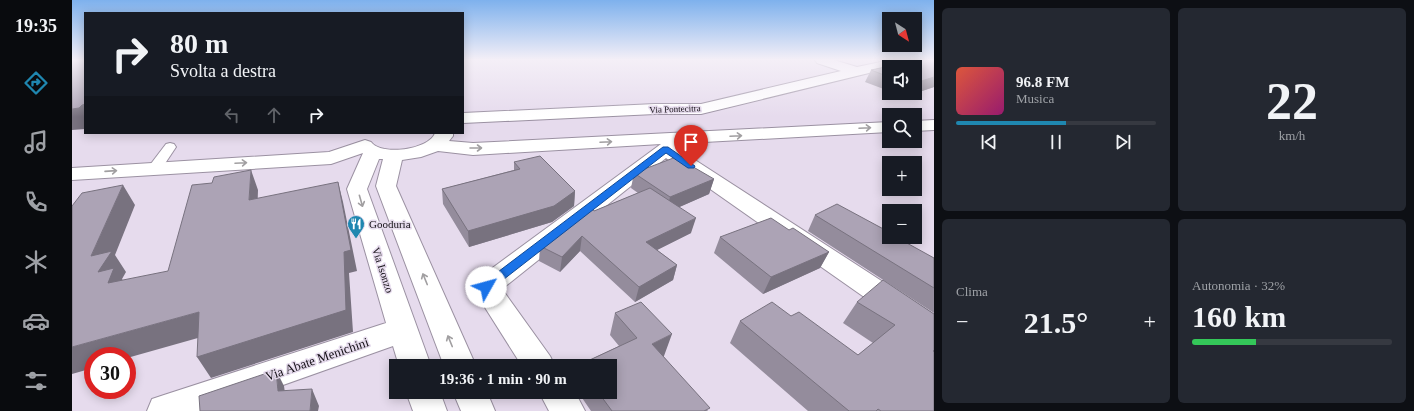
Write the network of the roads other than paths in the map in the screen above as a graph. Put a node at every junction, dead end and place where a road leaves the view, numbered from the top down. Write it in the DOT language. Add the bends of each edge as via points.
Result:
graph roads {
  1 [pos="820,79"];
  2 [pos="701,108"];
  3 [pos="464,118"];
  4 [pos="934,125"];
  5 [pos="922,126"];
  6 [pos="882,128"];
  7 [pos="440,139"];
  8 [pos="672,144"];
  9 [pos="170,147"];
  10 [pos="374,147"];
  11 [pos="155,168"];
  12 [pos="72,174"];
  13 [pos="403,330"];
  14 [pos="934,330"];
  15 [pos="413,359"];
  16 [pos="457,359"];
  17 [pos="534,359"];
  18 [pos="426,399"];
  19 [pos="473,399"];
  20 [pos="560,399"];
  21 [pos="164,411"];
  22 [pos="430,411"];
  23 [pos="478,411"];
  24 [pos="568,411"];
  1 -- 2 [label="street, Via Pontecitra"];
  2 -- 3 [label="street, Via Pontecitra"];
  2 -- 8 [label="street" via="702,119"];
  4 -- 5 [label="street"];
  8 -- 6 [label="street, one-way"];
  7 -- 8 [label="street, one-way" via="473,149"];
  7 -- 10 [label="street" via="418,153"];
  8 -- 14 [label="street"];
  8 -- 17 [label="street" via="486,287"];
  9 -- 11 [label="lane"];
  11 -- 10 [label="street, one-way" via="332,158"];
  10 -- 13 [label="street, Via Isonzo, one-way" via="357,189"];
  16 -- 10 [label="street, one-way" via="386,186"];
  12 -- 11 [label="street, one-way"];
  13 -- 15 [label="street, Via Isonzo"];
  13 -- 21 [label="street, Via Abate Menichini"];
  18 -- 22 [label="street"];
  19 -- 23 [label="street"];
  20 -- 24 [label="street"];
}
